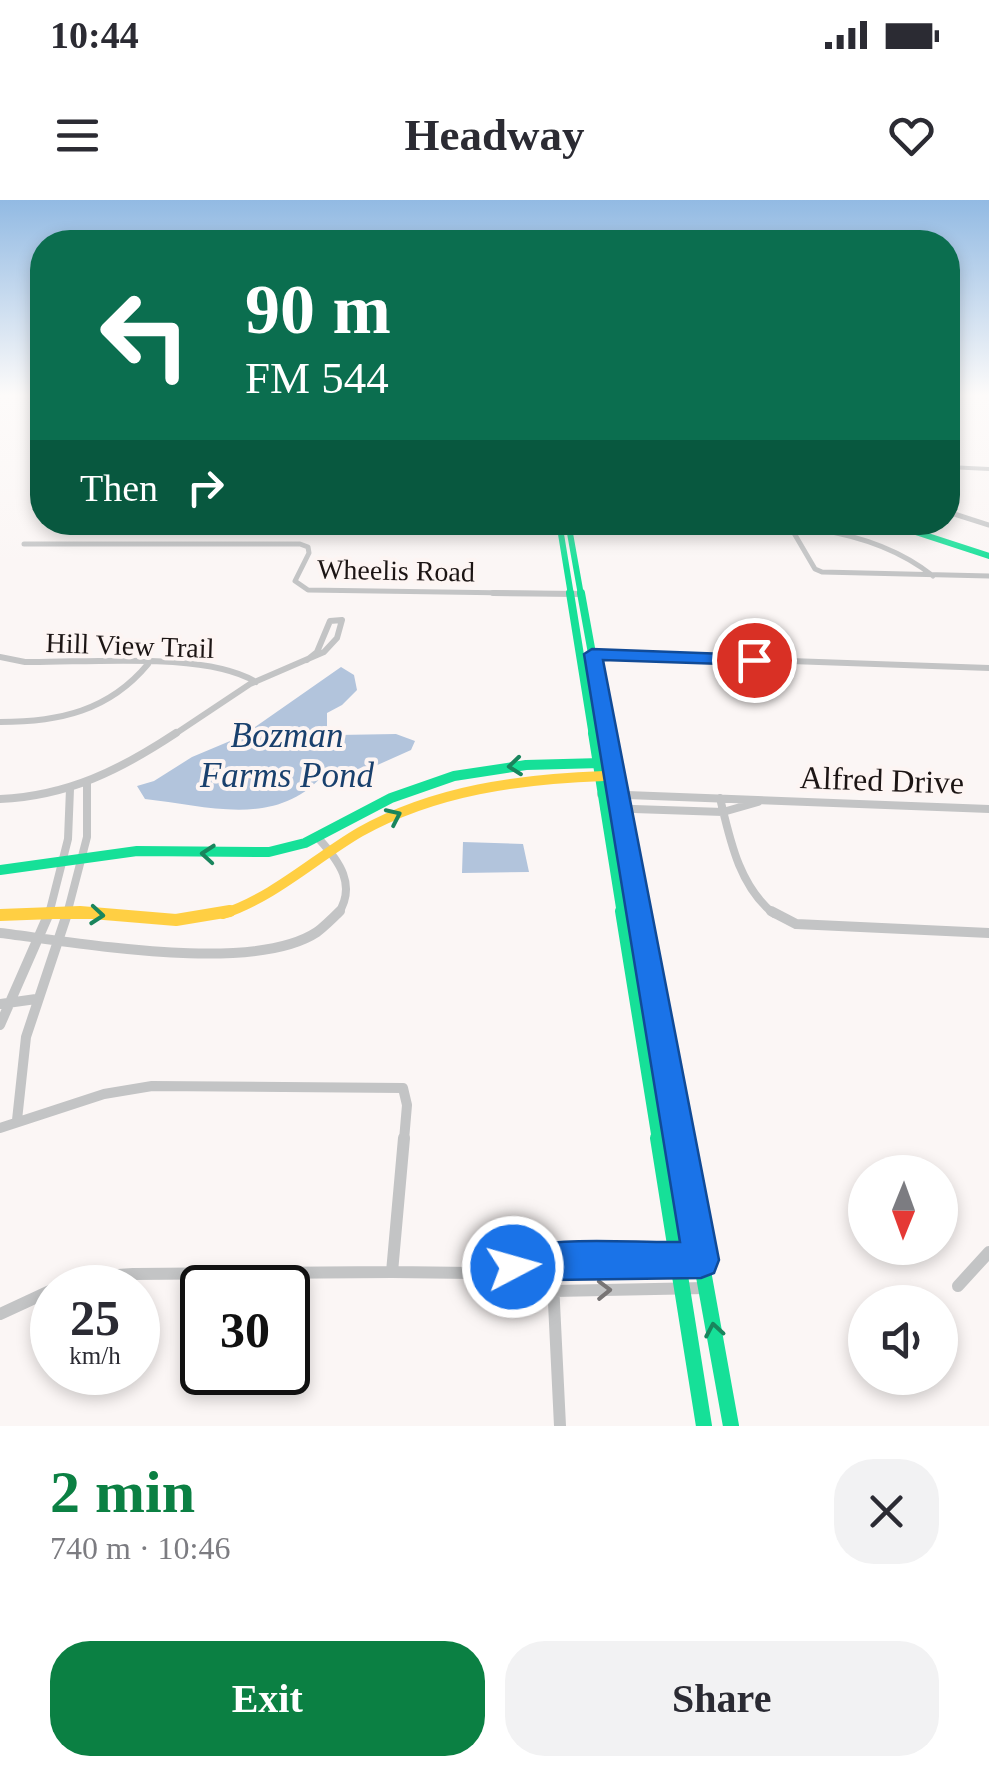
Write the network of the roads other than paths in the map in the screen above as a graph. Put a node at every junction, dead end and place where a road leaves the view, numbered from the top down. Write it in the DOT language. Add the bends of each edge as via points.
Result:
graph roads {
  1 [pos="960,467"];
  2 [pos="987,468"];
  3 [pos="960,516"];
  4 [pos="989,524"];
  5 [pos="562,535"];
  6 [pos="570,535"];
  7 [pos="796,535"];
  8 [pos="846,535"];
  9 [pos="937,535"];
  10 [pos="24,544"];
  11 [pos="989,553"];
  12 [pos="933,576"];
  13 [pos="989,576"];
  14 [pos="577,594"];
  15 [pos="578,654"];
  16 [pos="592,654"];
  17 [pos="0,657"];
  18 [pos="307,660"];
  19 [pos="148,664"];
  20 [pos="989,668"];
  21 [pos="256,682"];
  22 [pos="0,722"];
  23 [pos="596,763"];
  24 [pos="612,763"];
  25 [pos="598,776"];
  26 [pos="615,777"];
  27 [pos="441,780"];
  28 [pos="88,784"];
  29 [pos="70,790"];
  30 [pos="447,794"];
  31 [pos="601,794"];
  32 [pos="618,795"];
  33 [pos="720,798"];
  34 [pos="0,799"];
  35 [pos="772,800"];
  36 [pos="603,808"];
  37 [pos="620,808"];
  38 [pos="989,809"];
  39 [pos="724,812"];
  40 [pos="319,839"];
  41 [pos="330,851"];
  42 [pos="82,858"];
  43 [pos="63,862"];
  44 [pos="0,870"];
  45 [pos="0,914"];
  46 [pos="49,914"];
  47 [pos="67,914"];
  48 [pos="0,932"];
  49 [pos="989,933"];
  50 [pos="38,936"];
  51 [pos="57,942"];
  52 [pos="36,999"];
  53 [pos="3,1003"];
  54 [pos="0,1025"];
  55 [pos="17,1120"];
  56 [pos="0,1128"];
  57 [pos="989,1252"];
  58 [pos="677,1260"];
  59 [pos="701,1260"];
  60 [pos="552,1262"];
  61 [pos="392,1272"];
  62 [pos="474,1272"];
  63 [pos="160,1274"];
  64 [pos="958,1286"];
  65 [pos="682,1288"];
  66 [pos="706,1288"];
  67 [pos="554,1291"];
  68 [pos="30,1300"];
  69 [pos="0,1314"];
  70 [pos="560,1426"];
  71 [pos="704,1426"];
  72 [pos="731,1426"];
  1 -- 2 [label="street"];
  3 -- 4 [label="street"];
  5 -- 14 [label="main road"];
  6 -- 14 [label="main road"];
  7 -- 12 [label="street" via="819,571"];
  8 -- 12 [label="street" via="909,557"];
  9 -- 11 [label="main road"];
  10 -- 14 [label="street, Wheelis Road" via="300,544 309,553 295,580 305,589"];
  12 -- 13 [label="street"];
  14 -- 15 [label="main road"];
  14 -- 16 [label="main road"];
  15 -- 16 [label="street"];
  15 -- 23 [label="main road"];
  16 -- 20 [label="street"];
  16 -- 24 [label="main road"];
  17 -- 19 [label="street, Hill View Trail"];
  18 -- 18 [label="street" via="334,643 342,620 330,622"];
  18 -- 21 [label="street"];
  19 -- 21 [label="street, Hill View Trail" via="222,665"];
  19 -- 22 [label="street" via="127,689 88,711"];
  21 -- 28 [label="street" via="140,760"];
  23 -- 24 [label="main road"];
  23 -- 25 [label="main road"];
  23 -- 27 [label="main road, one-way" via="504,766"];
  24 -- 26 [label="main road"];
  25 -- 26 [label="main road"];
  25 -- 30 [label="main road" via="519,778"];
  25 -- 31 [label="main road"];
  26 -- 32 [label="main road"];
  27 -- 30 [label="main road"];
  27 -- 40 [label="main road" via="380,802"];
  28 -- 29 [label="street"];
  28 -- 42 [label="street"];
  29 -- 34 [label="street"];
  29 -- 43 [label="street"];
  41 -- 30 [label="main road, one-way"];
  31 -- 32 [label="street, Alfred Drive"];
  31 -- 36 [label="main road"];
  32 -- 33 [label="street, Alfred Drive"];
  32 -- 37 [label="main road"];
  33 -- 35 [label="street, Alfred Drive"];
  33 -- 39 [label="street"];
  35 -- 38 [label="street, Alfred Drive"];
  35 -- 39 [label="street, Alfred Drive"];
  36 -- 37 [label="street, Alfred Drive"];
  36 -- 58 [label="main road"];
  37 -- 39 [label="street, Alfred Drive"];
  37 -- 59 [label="main road"];
  39 -- 49 [label="street" via="746,881 788,922"];
  40 -- 41 [label="street"];
  40 -- 42 [label="main road, one-way" via="260,854 140,850"];
  47 -- 41 [label="main road, one-way" via="211,918 283,888"];
  41 -- 51 [label="street" via="348,882 346,903 313,936 283,945 171,952"];
  42 -- 43 [label="main road"];
  42 -- 47 [label="street"];
  43 -- 44 [label="main road"];
  43 -- 46 [label="street"];
  45 -- 46 [label="main road"];
  46 -- 47 [label="main road"];
  46 -- 50 [label="street"];
  47 -- 51 [label="street"];
  48 -- 50 [label="street"];
  50 -- 51 [label="street"];
  50 -- 53 [label="street"];
  51 -- 52 [label="street"];
  52 -- 53 [label="street"];
  52 -- 55 [label="street"];
  53 -- 54 [label="street"];
  55 -- 56 [label="street"];
  55 -- 61 [label="street" via="152,1086 403,1088 407,1105"];
  57 -- 64 [label="street"];
  58 -- 59 [label="street"];
  58 -- 60 [label="street"];
  58 -- 65 [label="main road"];
  59 -- 66 [label="main road"];
  60 -- 62 [label="street"];
  60 -- 67 [label="street"];
  61 -- 62 [label="street"];
  61 -- 63 [label="street"];
  62 -- 67 [label="street"];
  65 -- 66 [label="street"];
  67 -- 65 [label="street, one-way"];
  65 -- 71 [label="main road"];
  72 -- 66 [label="main road, one-way"];
  67 -- 70 [label="street"];
  68 -- 69 [label="street"];
}
